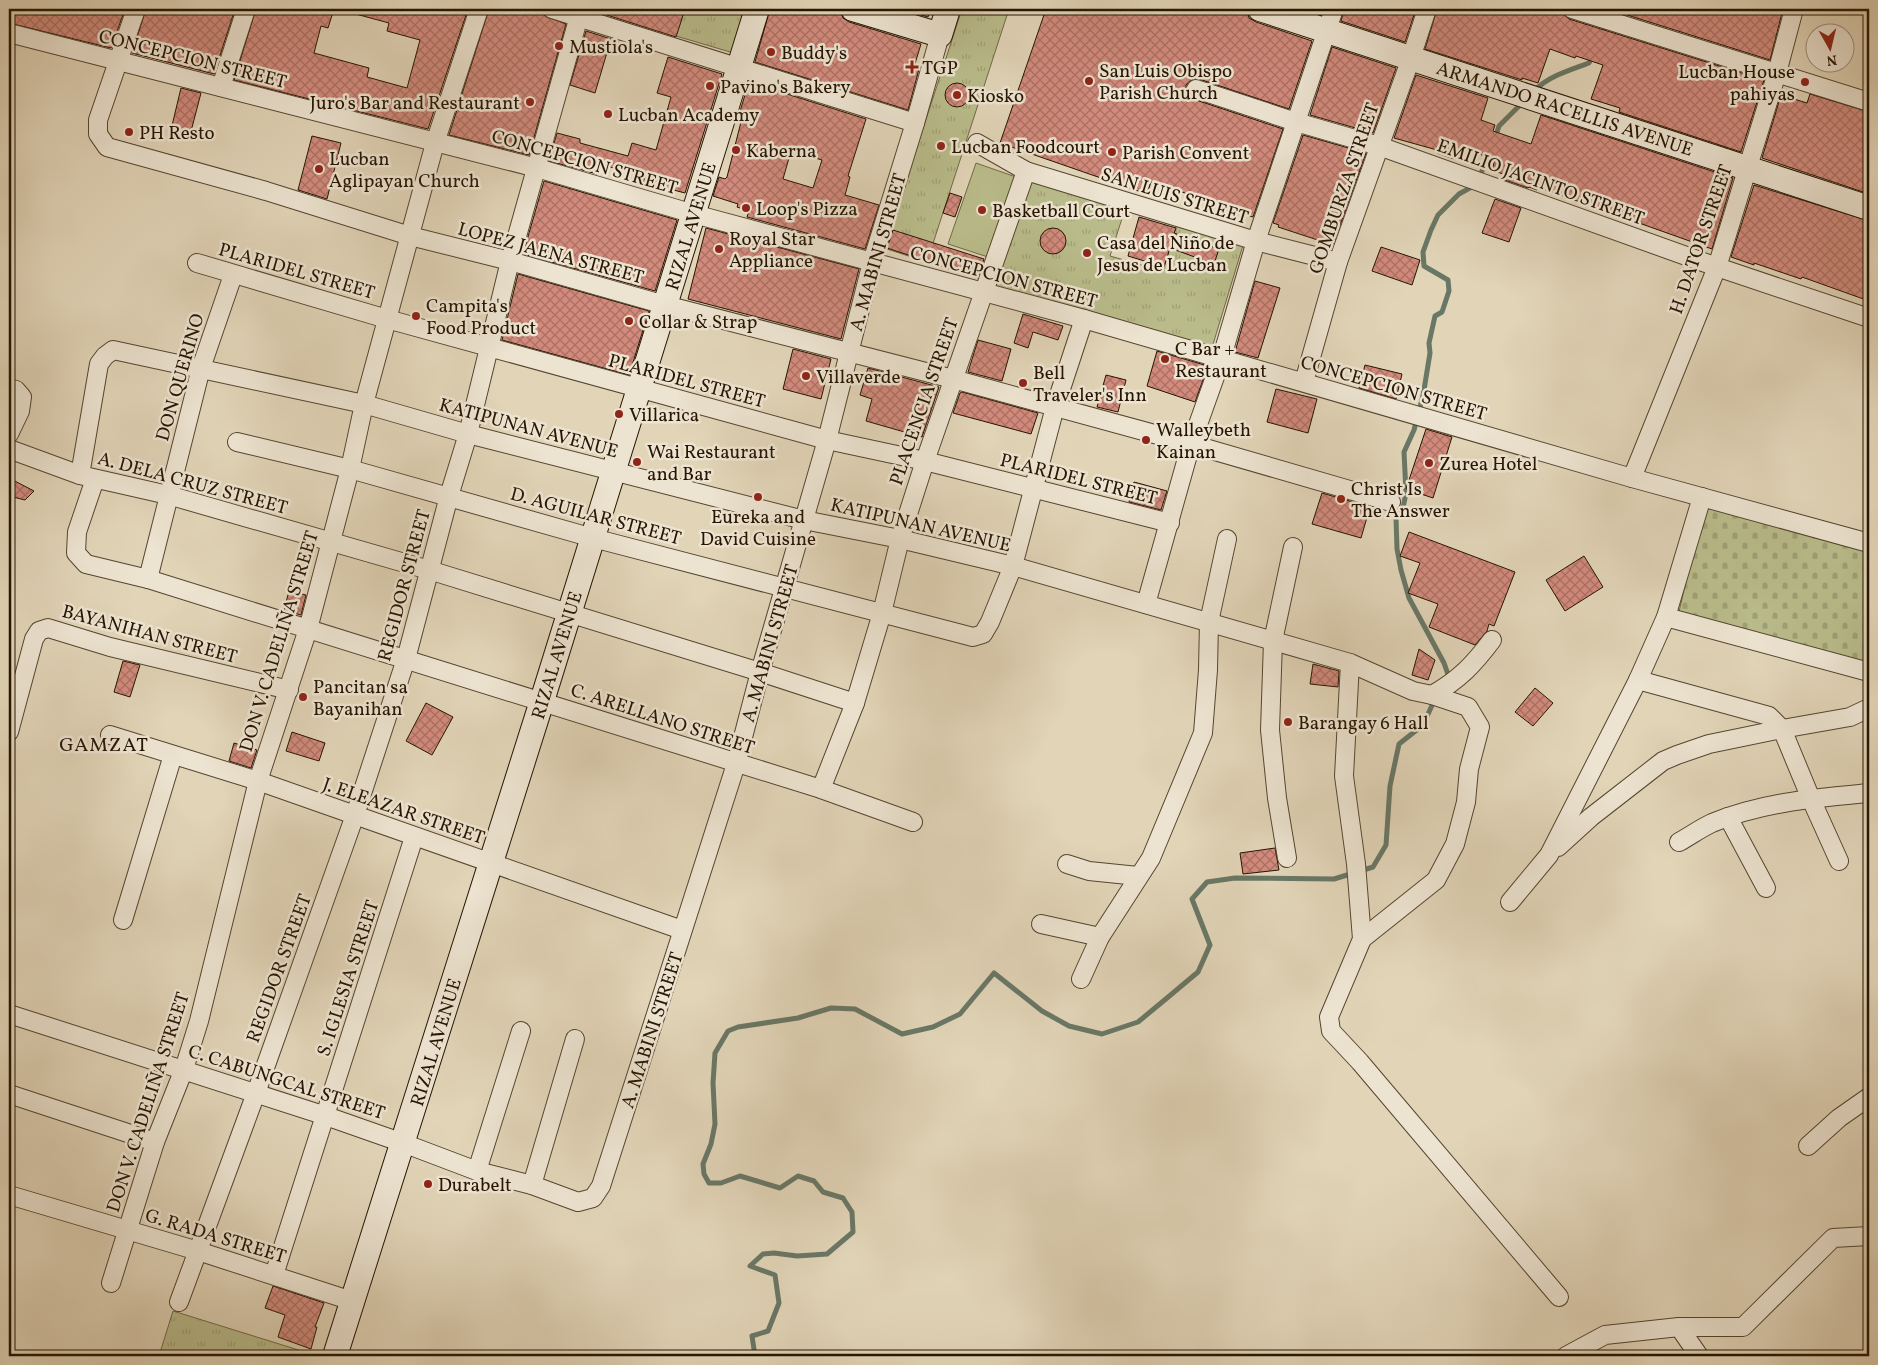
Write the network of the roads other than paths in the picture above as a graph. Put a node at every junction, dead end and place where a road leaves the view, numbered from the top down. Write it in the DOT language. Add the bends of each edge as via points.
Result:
graph roads {
  1 [pos="136,9"];
  2 [pos="246,9"];
  3 [pos="479,9"];
  4 [pos="552,9"];
  5 [pos="757,9"];
  6 [pos="853,9"];
  7 [pos="948,9"];
  8 [pos="1260,9"];
  9 [pos="1427,9"];
  10 [pos="1572,9"];
  11 [pos="1794,9"];
  12 [pos="580,13"];
  13 [pos="1330,20"];
  14 [pos="9,34"];
  15 [pos="940,35"];
  16 [pos="1411,58"];
  17 [pos="119,62"];
  18 [pos="740,66"];
  19 [pos="1777,73"];
  20 [pos="221,87"];
  21 [pos="1196,88"];
  22 [pos="1869,102"];
  23 [pos="1296,122"];
  24 [pos="915,123"];
  25 [pos="977,142"];
  26 [pos="434,143"];
  27 [pos="1379,146"];
  28 [pos="537,168"];
  29 [pos="1747,168"];
  30 [pos="1026,171"];
  31 [pos="1869,208"];
  32 [pos="694,214"];
  33 [pos="410,236"];
  34 [pos="1256,241"];
  35 [pos="510,261"];
  36 [pos="872,262"];
  37 [pos="1338,262"];
  38 [pos="196,263"];
  39 [pos="1717,267"];
  40 [pos="233,275"];
  41 [pos="982,293"];
  42 [pos="665,305"];
  43 [pos="1869,318"];
  44 [pos="387,319"];
  45 [pos="1084,319"];
  46 [pos="488,347"];
  47 [pos="113,350"];
  48 [pos="849,351"];
  49 [pos="1221,360"];
  50 [pos="201,368"];
  51 [pos="954,379"];
  52 [pos="1304,382"];
  53 [pos="9,388"];
  54 [pos="639,389"];
  55 [pos="364,404"];
  56 [pos="1055,407"];
  57 [pos="9,434"];
  58 [pos="468,434"];
  59 [pos="827,440"];
  60 [pos="237,442"];
  61 [pos="1191,444"];
  62 [pos="9,449"];
  63 [pos="925,461"];
  64 [pos="350,469"];
  65 [pos="614,472"];
  66 [pos="88,477"];
  67 [pos="1632,478"];
  68 [pos="1034,489"];
  69 [pos="168,495"];
  70 [pos="449,496"];
  71 [pos="1702,497"];
  72 [pos="1392,502"];
  73 [pos="804,520"];
  74 [pos="1170,523"];
  75 [pos="593,538"];
  76 [pos="900,539"];
  77 [pos="1227,539"];
  78 [pos="330,541"];
  79 [pos="1869,543"];
  80 [pos="1293,547"];
  81 [pos="1013,566"];
  82 [pos="430,570"];
  83 [pos="148,579"];
  84 [pos="785,588"];
  85 [pos="1146,604"];
  86 [pos="882,613"];
  87 [pos="569,614"];
  88 [pos="1666,617"];
  89 [pos="1209,622"];
  90 [pos="308,629"];
  91 [pos="1492,640"];
  92 [pos="1273,641"];
  93 [pos="406,659"];
  94 [pos="1350,663"];
  95 [pos="760,672"];
  96 [pos="1869,672"];
  97 [pos="1638,680"];
  98 [pos="289,690"];
  99 [pos="1432,695"];
  100 [pos="542,701"];
  101 [pos="855,703"];
  102 [pos="1869,708"];
  103 [pos="1782,729"];
  104 [pos="9,732"];
  105 [pos="110,734"];
  106 [pos="173,755"];
  107 [pos="736,764"];
  108 [pos="258,781"];
  109 [pos="821,790"];
  110 [pos="1869,793"];
  111 [pos="1811,799"];
  112 [pos="356,816"];
  113 [pos="1728,817"];
  114 [pos="913,822"];
  115 [pos="414,837"];
  116 [pos="1679,842"];
  117 [pos="1549,855"];
  118 [pos="1287,858"];
  119 [pos="1839,861"];
  120 [pos="490,863"];
  121 [pos="1067,864"];
  122 [pos="1138,876"];
  123 [pos="1766,888"];
  124 [pos="1510,902"];
  125 [pos="123,920"];
  126 [pos="1041,924"];
  127 [pos="682,930"];
  128 [pos="1100,937"];
  129 [pos="1362,939"];
  130 [pos="1081,979"];
  131 [pos="9,1014"];
  132 [pos="521,1031"];
  133 [pos="575,1039"];
  134 [pos="184,1070"];
  135 [pos="9,1094"];
  136 [pos="256,1094"];
  137 [pos="1869,1097"];
  138 [pos="326,1116"];
  139 [pos="155,1142"];
  140 [pos="404,1143"];
  141 [pos="1808,1146"];
  142 [pos="477,1171"];
  143 [pos="532,1185"];
  144 [pos="9,1195"];
  145 [pos="578,1202"];
  146 [pos="127,1230"];
  147 [pos="1869,1236"];
  148 [pos="198,1251"];
  149 [pos="274,1275"];
  150 [pos="111,1283"];
  151 [pos="1559,1297"];
  152 [pos="352,1301"];
  153 [pos="179,1302"];
  154 [pos="1679,1327"];
  155 [pos="335,1356"];
  156 [pos="1566,1356"];
  157 [pos="1699,1356"];
  1 -- 17 [label="street"];
  2 -- 20 [label="street"];
  3 -- 26 [label="street, DON V. CADELIÑA STREET"];
  4 -- 12 [label="street"];
  5 -- 18 [label="main road, RIZAL AVENUE"];
  6 -- 15 [label="main road"];
  7 -- 15 [label="main road, A. MABINI STREET"];
  8 -- 13 [label="main road, ARMANDO RACELLIS AVENUE"];
  9 -- 16 [label="street, GOMBURZA STREET"];
  10 -- 19 [label="street"];
  11 -- 19 [label="street, H. DATOR STREET"];
  12 -- 18 [label="street"];
  12 -- 28 [label="street, REGIDOR STREET"];
  13 -- 16 [label="main road, ARMANDO RACELLIS AVENUE"];
  13 -- 23 [label="street"];
  14 -- 17 [label="street, CONCEPCION STREET"];
  15 -- 24 [label="street, A. MABINI STREET"];
  16 -- 27 [label="street, GOMBURZA STREET"];
  16 -- 29 [label="main road, ARMANDO RACELLIS AVENUE"];
  17 -- 20 [label="street, CONCEPCION STREET"];
  17 -- 33 [label="street, LOPEZ JAENA STREET" via="98,120 98,134 107,146"];
  18 -- 24 [label="street"];
  18 -- 32 [label="main road, RIZAL AVENUE"];
  19 -- 22 [label="street"];
  19 -- 29 [label="street, H. DATOR STREET"];
  20 -- 26 [label="street, CONCEPCION STREET"];
  21 -- 23 [label="street, EMILIO JACINTO STREET"];
  23 -- 27 [label="street, EMILIO JACINTO STREET"];
  23 -- 34 [label="street"];
  24 -- 36 [label="street, A. MABINI STREET"];
  25 -- 30 [label="street, SAN LUIS STREET"];
  26 -- 28 [label="street, CONCEPCION STREET"];
  26 -- 33 [label="street, DON V. CADELIÑA STREET"];
  27 -- 37 [label="street, GOMBURZA STREET"];
  27 -- 39 [label="street, EMILIO JACINTO STREET"];
  28 -- 32 [label="street, CONCEPCION STREET"];
  28 -- 35 [label="street, REGIDOR STREET"];
  29 -- 31 [label="main road, ARMANDO RACELLIS AVENUE"];
  29 -- 39 [label="street, H. DATOR STREET"];
  30 -- 34 [label="street, SAN LUIS STREET"];
  30 -- 41 [label="street, PLACENCIA STREET"];
  32 -- 36 [label="street, CONCEPCION STREET"];
  32 -- 42 [label="main road, RIZAL AVENUE"];
  33 -- 35 [label="street, LOPEZ JAENA STREET"];
  33 -- 44 [label="street, DON V. CADELIÑA STREET"];
  34 -- 37 [label="street, SAN LUIS STREET"];
  34 -- 49 [label="street"];
  35 -- 42 [label="street, LOPEZ JAENA STREET"];
  35 -- 46 [label="street, REGIDOR STREET"];
  36 -- 41 [label="street, CONCEPCION STREET"];
  36 -- 48 [label="street, A. MABINI STREET"];
  37 -- 52 [label="street, GOMBURZA STREET"];
  38 -- 40 [label="street, PLARIDEL STREET"];
  39 -- 43 [label="street, EMILIO JACINTO STREET"];
  39 -- 67 [label="street, H. DATOR STREET"];
  40 -- 44 [label="street, PLARIDEL STREET"];
  40 -- 50 [label="street, DON QUERINO"];
  41 -- 45 [label="street, CONCEPCION STREET"];
  41 -- 51 [label="street, PLACENCIA STREET"];
  42 -- 48 [label="street, LOPEZ JAENA STREET"];
  42 -- 54 [label="main road, RIZAL AVENUE"];
  44 -- 46 [label="street, PLARIDEL STREET"];
  44 -- 55 [label="street, DON V. CADELIÑA STREET"];
  45 -- 49 [label="street, CONCEPCION STREET"];
  45 -- 56 [label="street"];
  46 -- 54 [label="street, PLARIDEL STREET"];
  46 -- 58 [label="street, REGIDOR STREET"];
  47 -- 50 [label="street, KATIPUNAN AVENUE"];
  47 -- 66 [label="street, C. ARELLANO STREET" via="99,364"];
  48 -- 51 [label="street, LOPEZ JAENA STREET"];
  48 -- 59 [label="street, A. MABINI STREET"];
  49 -- 52 [label="street, CONCEPCION STREET"];
  49 -- 61 [label="street"];
  50 -- 55 [label="street, KATIPUNAN AVENUE"];
  50 -- 69 [label="street, DON QUERINO"];
  51 -- 56 [label="street, LOPEZ JAENA STREET"];
  51 -- 63 [label="street, PLACENCIA STREET"];
  52 -- 67 [label="street, CONCEPCION STREET"];
  53 -- 57 [label="street" via="16,390 22,398 20,411"];
  54 -- 59 [label="street, PLARIDEL STREET"];
  54 -- 65 [label="main road, RIZAL AVENUE"];
  55 -- 58 [label="street, KATIPUNAN AVENUE"];
  55 -- 64 [label="street, DON V. CADELIÑA STREET"];
  56 -- 61 [label="street, LOPEZ JAENA STREET"];
  56 -- 68 [label="street"];
  58 -- 65 [label="street, KATIPUNAN AVENUE"];
  58 -- 70 [label="street, REGIDOR STREET"];
  59 -- 63 [label="street, PLARIDEL STREET"];
  59 -- 73 [label="street, A. MABINI STREET"];
  60 -- 64 [label="street, D. AGUILAR STREET"];
  61 -- 72 [label="street, LOPEZ JAENA STREET"];
  61 -- 74 [label="street"];
  62 -- 66 [label="street, A. DELA CRUZ STREET"];
  63 -- 68 [label="street, PLARIDEL STREET"];
  63 -- 76 [label="street, PLACENCIA STREET"];
  64 -- 70 [label="street, D. AGUILAR STREET"];
  64 -- 78 [label="street, DON V. CADELIÑA STREET"];
  65 -- 73 [label="street, KATIPUNAN AVENUE"];
  65 -- 75 [label="main road, RIZAL AVENUE"];
  66 -- 69 [label="street, A. DELA CRUZ STREET"];
  66 -- 83 [label="street, C. ARELLANO STREET" via="76,553 86,564"];
  67 -- 71 [label="street, CONCEPCION STREET"];
  68 -- 74 [label="street, PLARIDEL STREET"];
  68 -- 81 [label="street"];
  69 -- 78 [label="street, A. DELA CRUZ STREET"];
  69 -- 83 [label="street, DON QUERINO"];
  70 -- 75 [label="street, D. AGUILAR STREET"];
  70 -- 82 [label="street, REGIDOR STREET"];
  71 -- 79 [label="street, CONCEPCION STREET"];
  71 -- 88 [label="street"];
  73 -- 76 [label="street, KATIPUNAN AVENUE"];
  73 -- 84 [label="street, A. MABINI STREET"];
  74 -- 85 [label="street"];
  75 -- 84 [label="street, D. AGUILAR STREET"];
  75 -- 87 [label="main road, RIZAL AVENUE"];
  76 -- 81 [label="street, KATIPUNAN AVENUE"];
  76 -- 86 [label="street, PLACENCIA STREET"];
  77 -- 89 [label="street"];
  78 -- 82 [label="street, A. DELA CRUZ STREET"];
  78 -- 90 [label="street, DON V. CADELIÑA STREET"];
  80 -- 92 [label="street"];
  81 -- 85 [label="street, KATIPUNAN AVENUE"];
  81 -- 86 [label="street, D. AGUILAR STREET" via="983,634 973,637"];
  82 -- 87 [label="street, A. DELA CRUZ STREET"];
  82 -- 93 [label="street, REGIDOR STREET"];
  83 -- 90 [label="street, C. ARELLANO STREET"];
  84 -- 86 [label="street, D. AGUILAR STREET"];
  84 -- 95 [label="street, A. MABINI STREET"];
  85 -- 89 [label="street, KATIPUNAN AVENUE"];
  86 -- 101 [label="street, PLACENCIA STREET"];
  87 -- 95 [label="street, A. DELA CRUZ STREET"];
  87 -- 100 [label="main road, RIZAL AVENUE"];
  88 -- 96 [label="street"];
  88 -- 97 [label="street"];
  89 -- 92 [label="street, KATIPUNAN AVENUE"];
  89 -- 122 [label="street" via="1204,734 1151,858"];
  90 -- 93 [label="street, C. ARELLANO STREET"];
  90 -- 98 [label="street, DON V. CADELIÑA STREET"];
  91 -- 99 [label="street" via="1472,666 1449,686"];
  92 -- 94 [label="street, KATIPUNAN AVENUE"];
  92 -- 118 [label="street" via="1270,730"];
  93 -- 100 [label="street, C. ARELLANO STREET"];
  93 -- 112 [label="street, REGIDOR STREET"];
  94 -- 99 [label="street, KATIPUNAN AVENUE" via="1413,691"];
  94 -- 129 [label="street" via="1344,776"];
  95 -- 101 [label="street, A. DELA CRUZ STREET"];
  95 -- 107 [label="street, A. MABINI STREET"];
  97 -- 103 [label="street" via="1769,716"];
  97 -- 117 [label="street"];
  98 -- 104 [label="street, BAYANIHAN STREET" via="48,628 39,631 34,639"];
  98 -- 108 [label="street, DON V. CADELIÑA STREET"];
  99 -- 129 [label="street, KATIPUNAN AVENUE" via="1468,707 1480,727 1455,844 1436,880"];
  100 -- 107 [label="street, C. ARELLANO STREET"];
  100 -- 120 [label="main road, RIZAL AVENUE"];
  101 -- 109 [label="street, PLACENCIA STREET"];
  102 -- 103 [label="street" via="1850,717"];
  103 -- 111 [label="street"];
  103 -- 117 [label="street" via="1693,748 1663,761 1591,817"];
  105 -- 106 [label="street, J. ELEAZAR STREET"];
  106 -- 108 [label="street, J. ELEAZAR STREET"];
  106 -- 125 [label="street"];
  107 -- 109 [label="street, C. ARELLANO STREET"];
  107 -- 127 [label="street, A. MABINI STREET"];
  108 -- 112 [label="street, J. ELEAZAR STREET"];
  108 -- 134 [label="street, DON V. CADELIÑA STREET" via="199,1022"];
  109 -- 114 [label="street, C. ARELLANO STREET"];
  110 -- 111 [label="street"];
  111 -- 113 [label="street" via="1778,803"];
  111 -- 119 [label="street"];
  112 -- 115 [label="street, J. ELEAZAR STREET"];
  112 -- 136 [label="street, REGIDOR STREET"];
  113 -- 116 [label="street"];
  113 -- 123 [label="street"];
  115 -- 120 [label="street, J. ELEAZAR STREET"];
  115 -- 138 [label="street, S. IGLESIA STREET"];
  117 -- 124 [label="street"];
  120 -- 127 [label="street, J. ELEAZAR STREET"];
  120 -- 140 [label="main road, RIZAL AVENUE"];
  121 -- 122 [label="street"];
  122 -- 128 [label="street"];
  126 -- 128 [label="street"];
  127 -- 145 [label="street, A. MABINI STREET" via="601,1186 593,1198"];
  128 -- 130 [label="street"];
  129 -- 151 [label="street" via="1329,1017 1331,1031"];
  131 -- 134 [label="street, C. CABUNGCAL STREET"];
  132 -- 142 [label="street"];
  133 -- 143 [label="street"];
  134 -- 136 [label="street, C. CABUNGCAL STREET"];
  134 -- 139 [label="street, DON V. CADELIÑA STREET"];
  135 -- 139 [label="street"];
  136 -- 138 [label="street, C. CABUNGCAL STREET"];
  136 -- 148 [label="street, REGIDOR STREET"];
  137 -- 141 [label="street"];
  138 -- 140 [label="street, C. CABUNGCAL STREET"];
  138 -- 149 [label="street, S. IGLESIA STREET"];
  139 -- 146 [label="street, DON V. CADELIÑA STREET"];
  140 -- 142 [label="street, C. CABUNGCAL STREET"];
  140 -- 152 [label="main road, RIZAL AVENUE"];
  142 -- 143 [label="street, C. CABUNGCAL STREET"];
  143 -- 145 [label="street, C. CABUNGCAL STREET"];
  144 -- 146 [label="street, G. RADA STREET"];
  146 -- 148 [label="street, G. RADA STREET"];
  146 -- 150 [label="street, DON V. CADELIÑA STREET"];
  147 -- 154 [label="street" via="1833,1238 1743,1327"];
  148 -- 149 [label="street, G. RADA STREET"];
  148 -- 153 [label="street, REGIDOR STREET"];
  149 -- 152 [label="street, G. RADA STREET"];
  152 -- 155 [label="main road, RIZAL AVENUE"];
  154 -- 156 [label="street" via="1605,1334"];
  154 -- 157 [label="street"];
}
